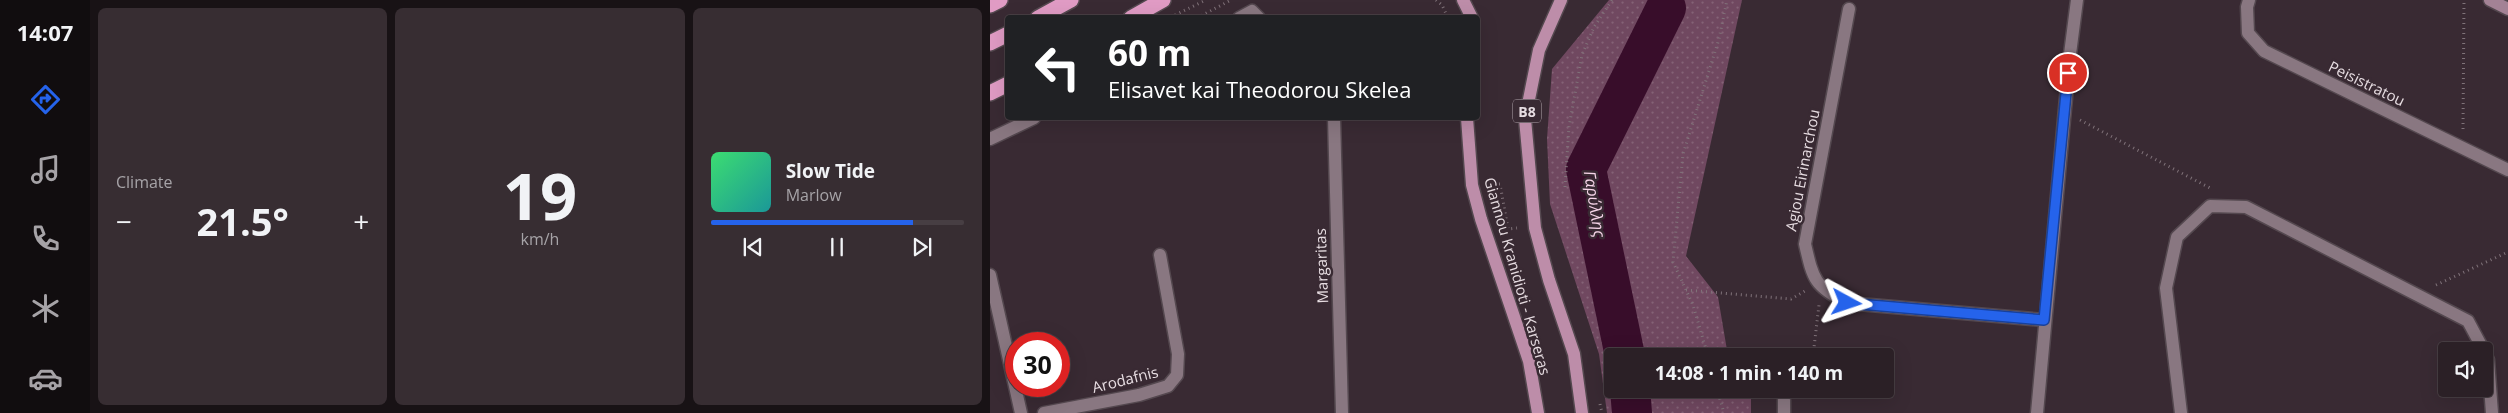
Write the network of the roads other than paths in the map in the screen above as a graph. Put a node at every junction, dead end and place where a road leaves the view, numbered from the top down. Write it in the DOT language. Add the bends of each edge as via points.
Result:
graph roads {
  1 [pos="1000,0"];
  2 [pos="1071,0"];
  3 [pos="1163,0"];
  4 [pos="1463,0"];
  5 [pos="1561,0"];
  6 [pos="2077,0"];
  7 [pos="2249,0"];
  8 [pos="2490,0"];
  9 [pos="990,5"];
  10 [pos="1849,9"];
  11 [pos="2508,9"];
  12 [pos="1044,15"];
  13 [pos="1136,15"];
  14 [pos="1470,15"];
  15 [pos="1005,36"];
  16 [pos="990,43"];
  17 [pos="1005,86"];
  18 [pos="990,93"];
  19 [pos="1030,120"];
  20 [pos="1334,120"];
  21 [pos="1467,120"];
  22 [pos="990,139"];
  23 [pos="2508,170"];
  24 [pos="1160,255"];
  25 [pos="990,276"];
  26 [pos="2044,320"];
  27 [pos="2479,342"];
  28 [pos="2491,397"];
  29 [pos="1021,413"];
  30 [pos="1044,413"];
  31 [pos="1342,413"];
  32 [pos="1538,413"];
  33 [pos="1582,413"];
  34 [pos="2037,413"];
  35 [pos="2181,413"];
  36 [pos="2492,413"];
  1 -- 9 [label="highway"];
  2 -- 12 [label="highway"];
  3 -- 13 [label="highway"];
  4 -- 14 [label="main road"];
  5 -- 33 [label="main road, Giannou Kranidioti - Karseras / B8" via="1538,50 1525,119 1535,228 1574,354"];
  6 -- 26 [label="street"];
  7 -- 23 [label="street, Peisistratou" via="2248,33 2264,52"];
  8 -- 11 [label="main road"];
  10 -- 26 [label="street, Agiou Eirinarchou" via="1805,244 1811,272 1824,291 1847,303"];
  15 -- 16 [label="highway"];
  17 -- 18 [label="highway"];
  19 -- 22 [label="street"];
  20 -- 31 [label="street, Margaritas"];
  21 -- 32 [label="main road, Giannou Kranidioti - Karseras" via="1472,185 1529,362"];
  24 -- 30 [label="street, Arodafnis" via="1178,354 1178,375 1168,386 1139,395"];
  25 -- 29 [label="street"];
  26 -- 34 [label="street"];
  27 -- 35 [label="street" via="2468,321 2246,207 2210,206 2177,237 2166,288"];
  28 -- 36 [label="street"];
}
